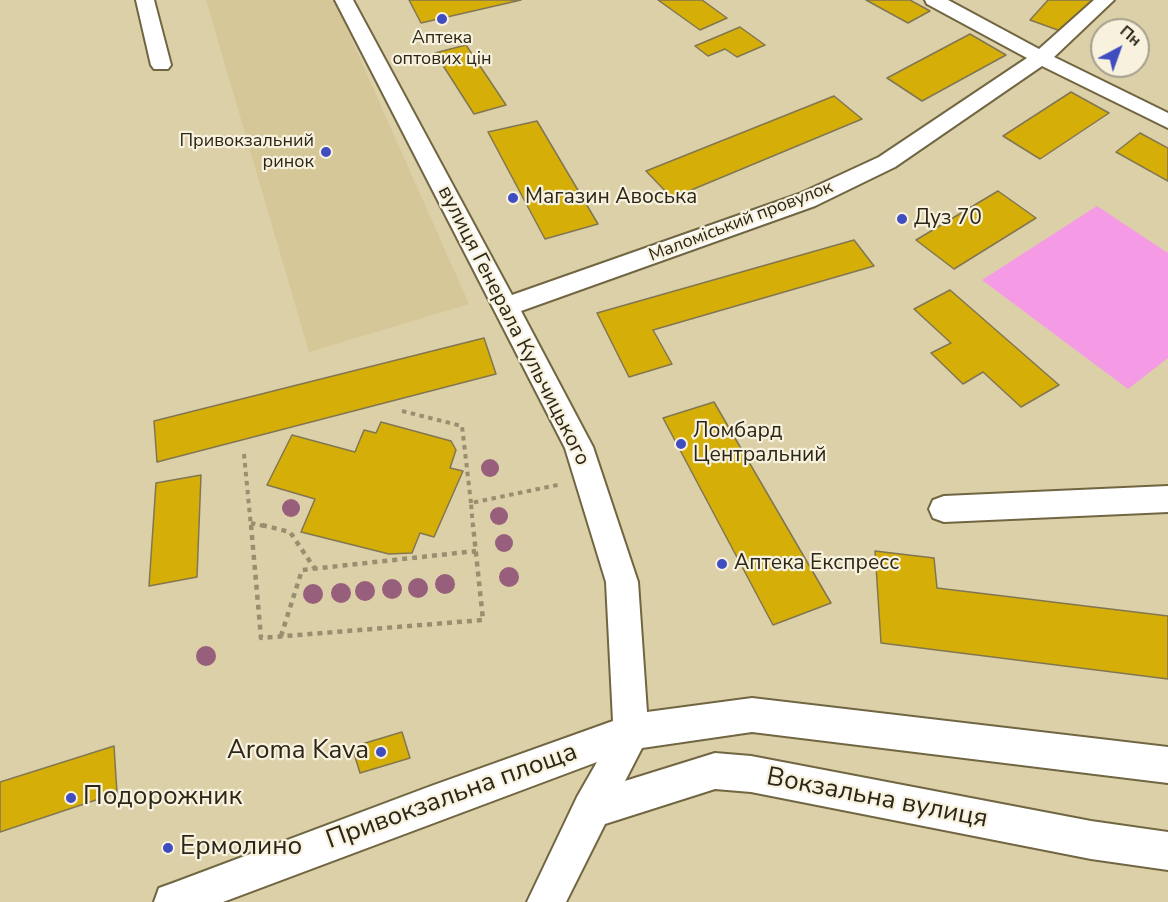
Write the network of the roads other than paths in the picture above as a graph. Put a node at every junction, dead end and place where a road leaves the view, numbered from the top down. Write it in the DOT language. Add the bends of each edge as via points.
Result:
graph roads {
  1 [pos="145,0"];
  2 [pos="344,0"];
  3 [pos="934,0"];
  4 [pos="1105,0"];
  5 [pos="1041,58"];
  6 [pos="161,65"];
  7 [pos="1168,121"];
  8 [pos="506,307"];
  9 [pos="1168,499"];
  10 [pos="944,509"];
  11 [pos="631,732"];
  12 [pos="1168,765"];
  13 [pos="590,810"];
  14 [pos="1168,851"];
  15 [pos="173,902"];
  16 [pos="546,902"];
  1 -- 6 [label="street"];
  2 -- 8 [label="street, вулиця Генерала Кульчицького"];
  3 -- 5 [label="street"];
  4 -- 5 [label="street, Маломіський провулок"];
  5 -- 7 [label="street"];
  5 -- 8 [label="street, Маломіський провулок" via="887,162 807,200"];
  8 -- 11 [label="street, вулиця Генерала Кульчицького" via="579,447 622,582"];
  9 -- 10 [label="street"];
  11 -- 12 [label="street" via="752,715"];
  11 -- 13 [label="street"];
  11 -- 15 [label="street, Привокзальна площа"];
  13 -- 14 [label="street, Вокзальна вулиця" via="715,771 751,774 1091,840"];
  13 -- 16 [label="street"];
}
